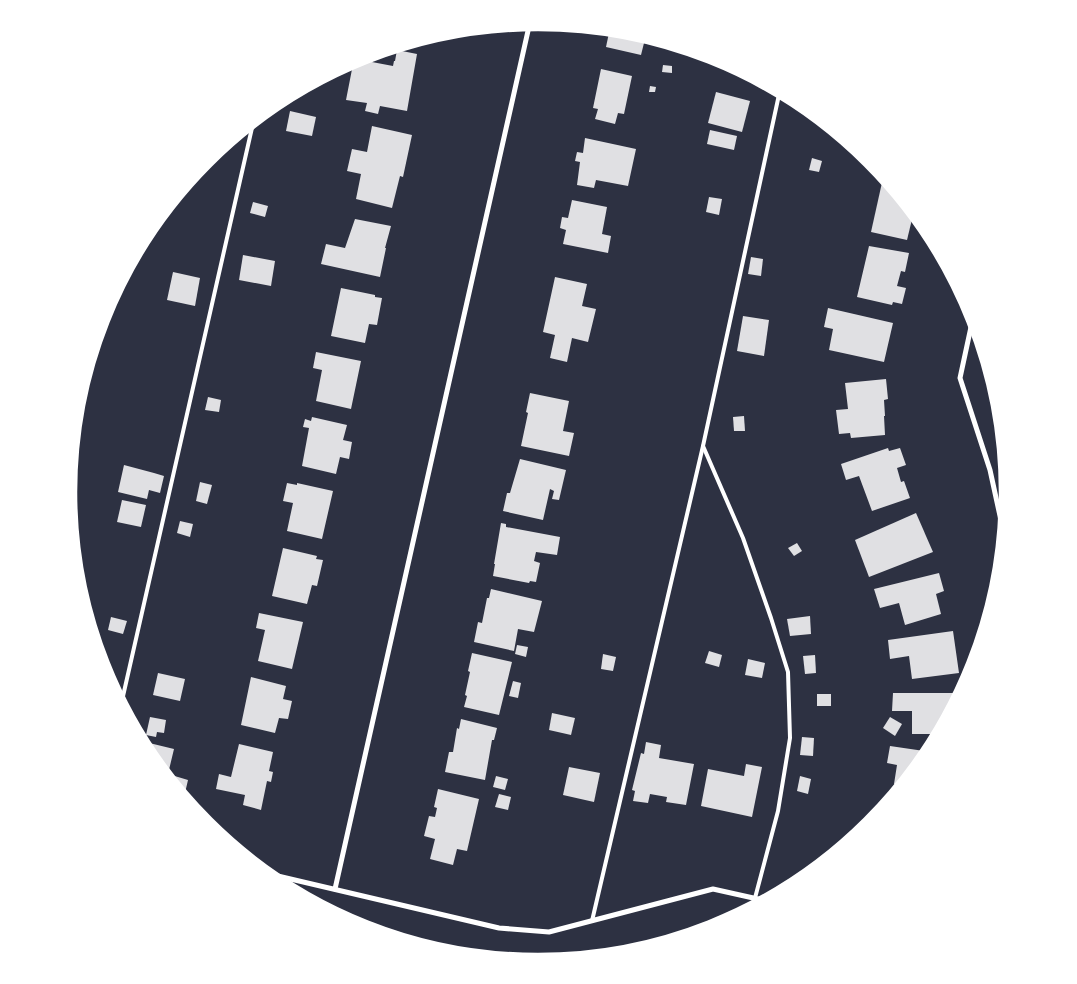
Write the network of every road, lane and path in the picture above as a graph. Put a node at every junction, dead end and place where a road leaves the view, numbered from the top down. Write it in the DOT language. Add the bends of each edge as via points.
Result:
graph roads {
  1 [pos="528,30"];
  2 [pos="778,97"];
  3 [pos="252,130"];
  4 [pos="971,329"];
  5 [pos="703,446"];
  6 [pos="1000,517"];
  7 [pos="123,695"];
  8 [pos="286,878"];
  9 [pos="335,889"];
  10 [pos="755,898"];
  11 [pos="592,921"];
  1 -- 9 [label="street"];
  2 -- 5 [label="lane"];
  3 -- 7 [label="lane"];
  4 -- 6 [label="street" via="960,378 990,470"];
  5 -- 10 [label="lane" via="743,538 788,672 790,738 778,811"];
  5 -- 11 [label="lane"];
  8 -- 9 [label="street"];
  9 -- 11 [label="street" via="499,928 549,932"];
  10 -- 11 [label="street" via="713,889"];
}
